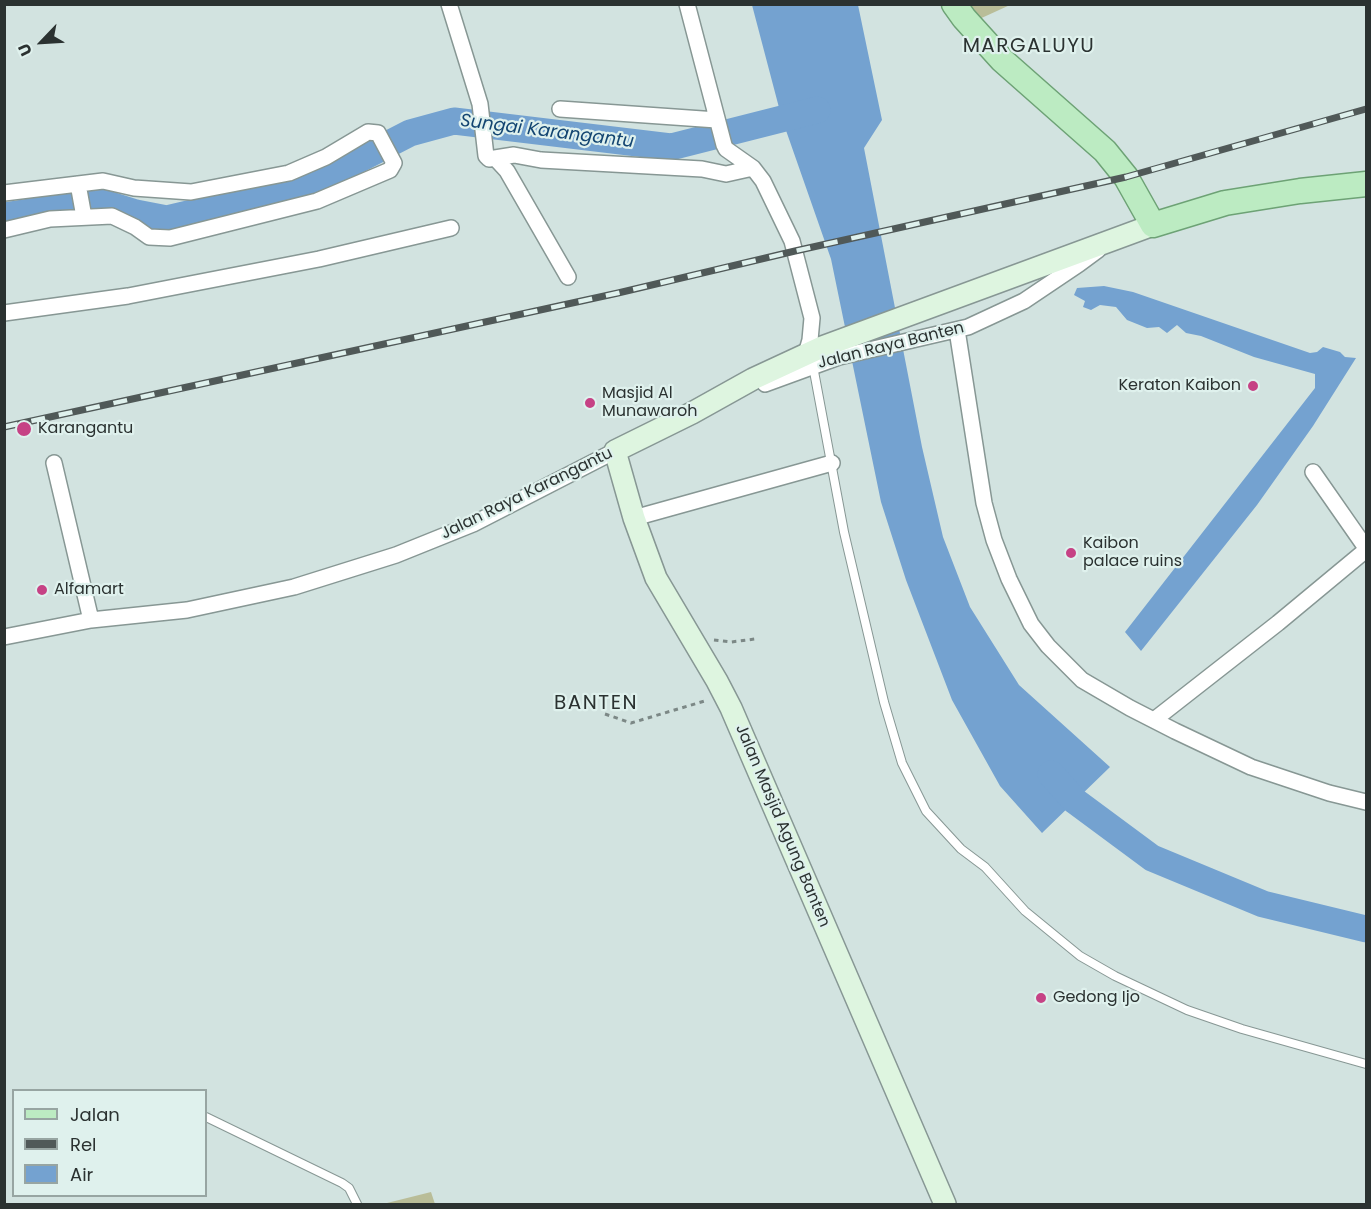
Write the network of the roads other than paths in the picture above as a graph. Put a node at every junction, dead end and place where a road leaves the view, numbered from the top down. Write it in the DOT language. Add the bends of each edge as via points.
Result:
graph roads {
  1 [pos="449,4"];
  2 [pos="687,4"];
  3 [pos="954,4"];
  4 [pos="560,109"];
  5 [pos="718,122"];
  6 [pos="495,158"];
  7 [pos="753,168"];
  8 [pos="1366,184"];
  9 [pos="78,187"];
  10 [pos="4,193"];
  11 [pos="84,213"];
  12 [pos="1153,225"];
  13 [pos="451,228"];
  14 [pos="4,230"];
  15 [pos="1109,241"];
  16 [pos="568,277"];
  17 [pos="923,309"];
  18 [pos="4,313"];
  19 [pos="957,330"];
  20 [pos="838,350"];
  21 [pos="810,360"];
  22 [pos="615,451"];
  23 [pos="54,463"];
  24 [pos="832,463"];
  25 [pos="1313,472"];
  26 [pos="634,518"];
  27 [pos="1366,549"];
  28 [pos="91,620"];
  29 [pos="4,637"];
  30 [pos="1154,720"];
  31 [pos="1366,802"];
  32 [pos="1366,1064"];
  33 [pos="207,1117"];
  34 [pos="357,1204"];
  35 [pos="945,1204"];
  1 -- 6 [label="street" via="480,104 487,157"];
  2 -- 5 [label="street"];
  3 -- 12 [label="main road" via="1002,60 1105,151 1126,177"];
  4 -- 5 [label="street"];
  5 -- 7 [label="street" via="726,149"];
  6 -- 7 [label="street" via="514,155 726,174"];
  6 -- 16 [label="street" via="507,171"];
  7 -- 21 [label="street" via="763,181 795,251 812,318"];
  8 -- 12 [label="main road, Jalan Raya Banten" via="1225,203"];
  9 -- 10 [label="street"];
  9 -- 11 [label="street"];
  9 -- 11 [label="street" via="103,181 134,188 191,192 289,173 368,132 378,133 394,166 317,201 170,238 149,237 112,216"];
  11 -- 14 [label="street"];
  12 -- 15 [label="main road, Jalan Raya Banten"];
  13 -- 18 [label="street" via="319,259 140,293"];
  15 -- 17 [label="main road, Jalan Raya Banten"];
  15 -- 19 [label="street, Jalan Raya Banten" via="1024,301"];
  17 -- 20 [label="main road, Jalan Raya Karangantu"];
  19 -- 20 [label="street, Jalan Raya Banten"];
  19 -- 30 [label="street" via="984,503 1009,579 1031,624 1082,680"];
  20 -- 21 [label="main road, Jalan Raya Karangantu"];
  21 -- 22 [label="main road, Jalan Raya Karangantu" via="753,379"];
  21 -- 24 [label="lane"];
  22 -- 26 [label="main road, Jalan Masjid Agung Banten"];
  22 -- 28 [label="street, Jalan Raya Karangantu" via="473,524 396,555 294,587 187,610"];
  23 -- 28 [label="street"];
  24 -- 26 [label="street"];
  24 -- 32 [label="lane" via="844,532 892,733 926,810 1025,911 1080,956 1187,1010"];
  25 -- 27 [label="street"];
  26 -- 35 [label="main road, Jalan Masjid Agung Banten" via="656,578 724,695"];
  27 -- 30 [label="street"];
  28 -- 29 [label="street, Jalan Raya Karangantu"];
  30 -- 31 [label="street" via="1251,767"];
  33 -- 34 [label="lane" via="342,1183"];
}
